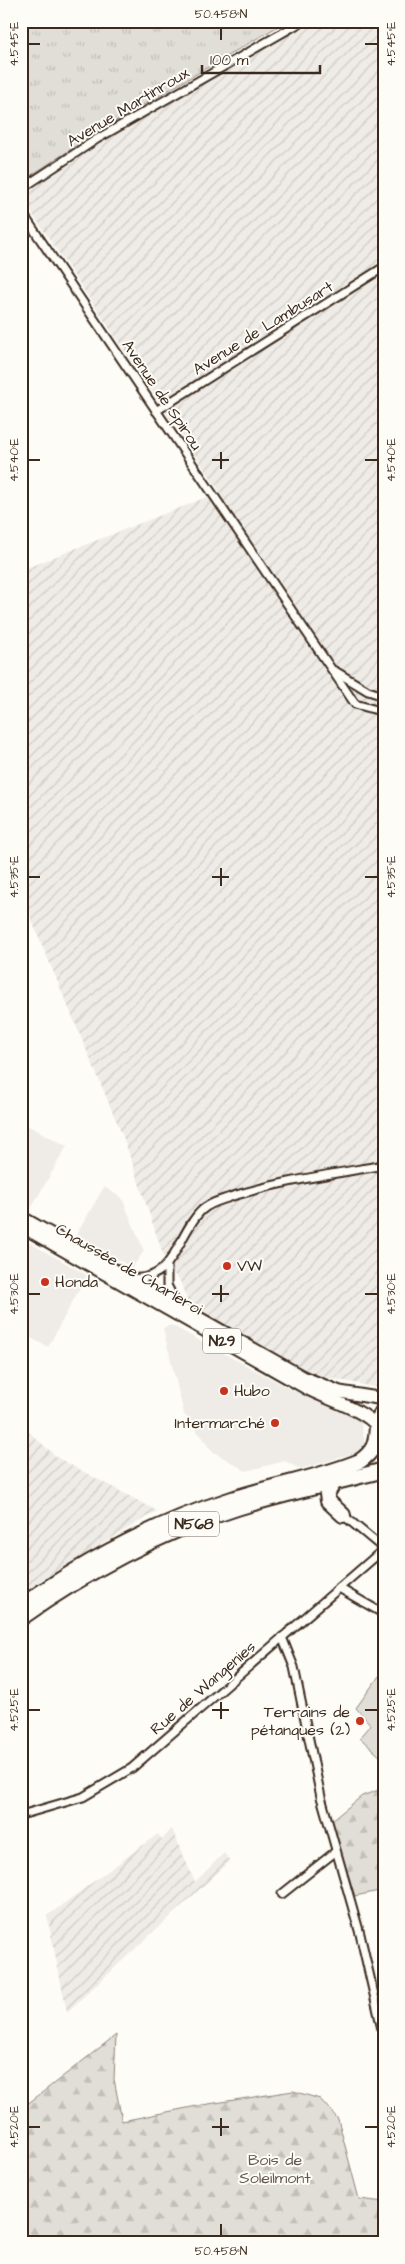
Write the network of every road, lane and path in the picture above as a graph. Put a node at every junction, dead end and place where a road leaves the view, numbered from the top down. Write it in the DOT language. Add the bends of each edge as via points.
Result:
graph roads {
  1 [pos="303,21"];
  2 [pos="21,189"];
  3 [pos="21,211"];
  4 [pos="384,267"];
  5 [pos="156,411"];
  6 [pos="332,669"];
  7 [pos="384,696"];
  8 [pos="384,712"];
  9 [pos="384,1165"];
  10 [pos="21,1217"];
  11 [pos="21,1226"];
  12 [pos="69,1249"];
  13 [pos="167,1266"];
  14 [pos="127,1277"];
  15 [pos="182,1308"];
  16 [pos="384,1399"];
  17 [pos="384,1409"];
  18 [pos="377,1430"];
  19 [pos="384,1450"];
  20 [pos="384,1470"];
  21 [pos="334,1482"];
  22 [pos="343,1515"];
  23 [pos="384,1549"];
  24 [pos="339,1588"];
  25 [pos="21,1606"];
  26 [pos="384,1614"];
  27 [pos="21,1618"];
  28 [pos="282,1637"];
  29 [pos="21,1815"];
  30 [pos="336,1852"];
  31 [pos="282,1894"];
  32 [pos="384,2038"];
  1 -- 2 [label="street, Avenue Martinroux" via="97,139"];
  3 -- 5 [label="street, Avenue de Spirou"];
  4 -- 5 [label="street, Avenue de Lambusart"];
  5 -- 6 [label="street, Avenue de Spirou"];
  6 -- 7 [label="street, Avenue de Spirou" via="368,691"];
  6 -- 8 [label="street, Avenue de Spirou" via="355,704"];
  9 -- 13 [label="street" via="269,1185 211,1203 192,1224"];
  10 -- 12 [label="main road, Chaussée de Charleroi / N29"];
  11 -- 12 [label="main road, Chaussée de Charleroi / N29"];
  12 -- 14 [label="main road, Chaussée de Charleroi / N29"];
  12 -- 18 [label="main road, Chaussée de Charleroi / N29" via="320,1396 366,1414"];
  13 -- 14 [label="street" via="144,1278"];
  13 -- 15 [label="street" via="167,1285 175,1302"];
  14 -- 15 [label="main road, Chaussée de Charleroi / N29"];
  15 -- 16 [label="main road, Chaussée de Charleroi / N29" via="310,1381 340,1392"];
  17 -- 18 [label="highway"];
  18 -- 19 [label="highway"];
  18 -- 25 [label="highway, N568" via="371,1453 360,1461 231,1499 180,1518 83,1564"];
  20 -- 21 [label="highway, N568"];
  21 -- 22 [label="highway" via="327,1494 328,1501"];
  21 -- 27 [label="highway, N568" via="236,1509 150,1542 60,1590"];
  22 -- 23 [label="street"];
  23 -- 24 [label="street, Rue de Wangenies"];
  24 -- 26 [label="street"];
  24 -- 28 [label="street, Rue de Wangenies"];
  28 -- 29 [label="street, Rue de Wangenies" via="132,1768 83,1797"];
  28 -- 30 [label="street" via="294,1667"];
  30 -- 31 [label="street"];
  30 -- 32 [label="street" via="360,1934"];
}
